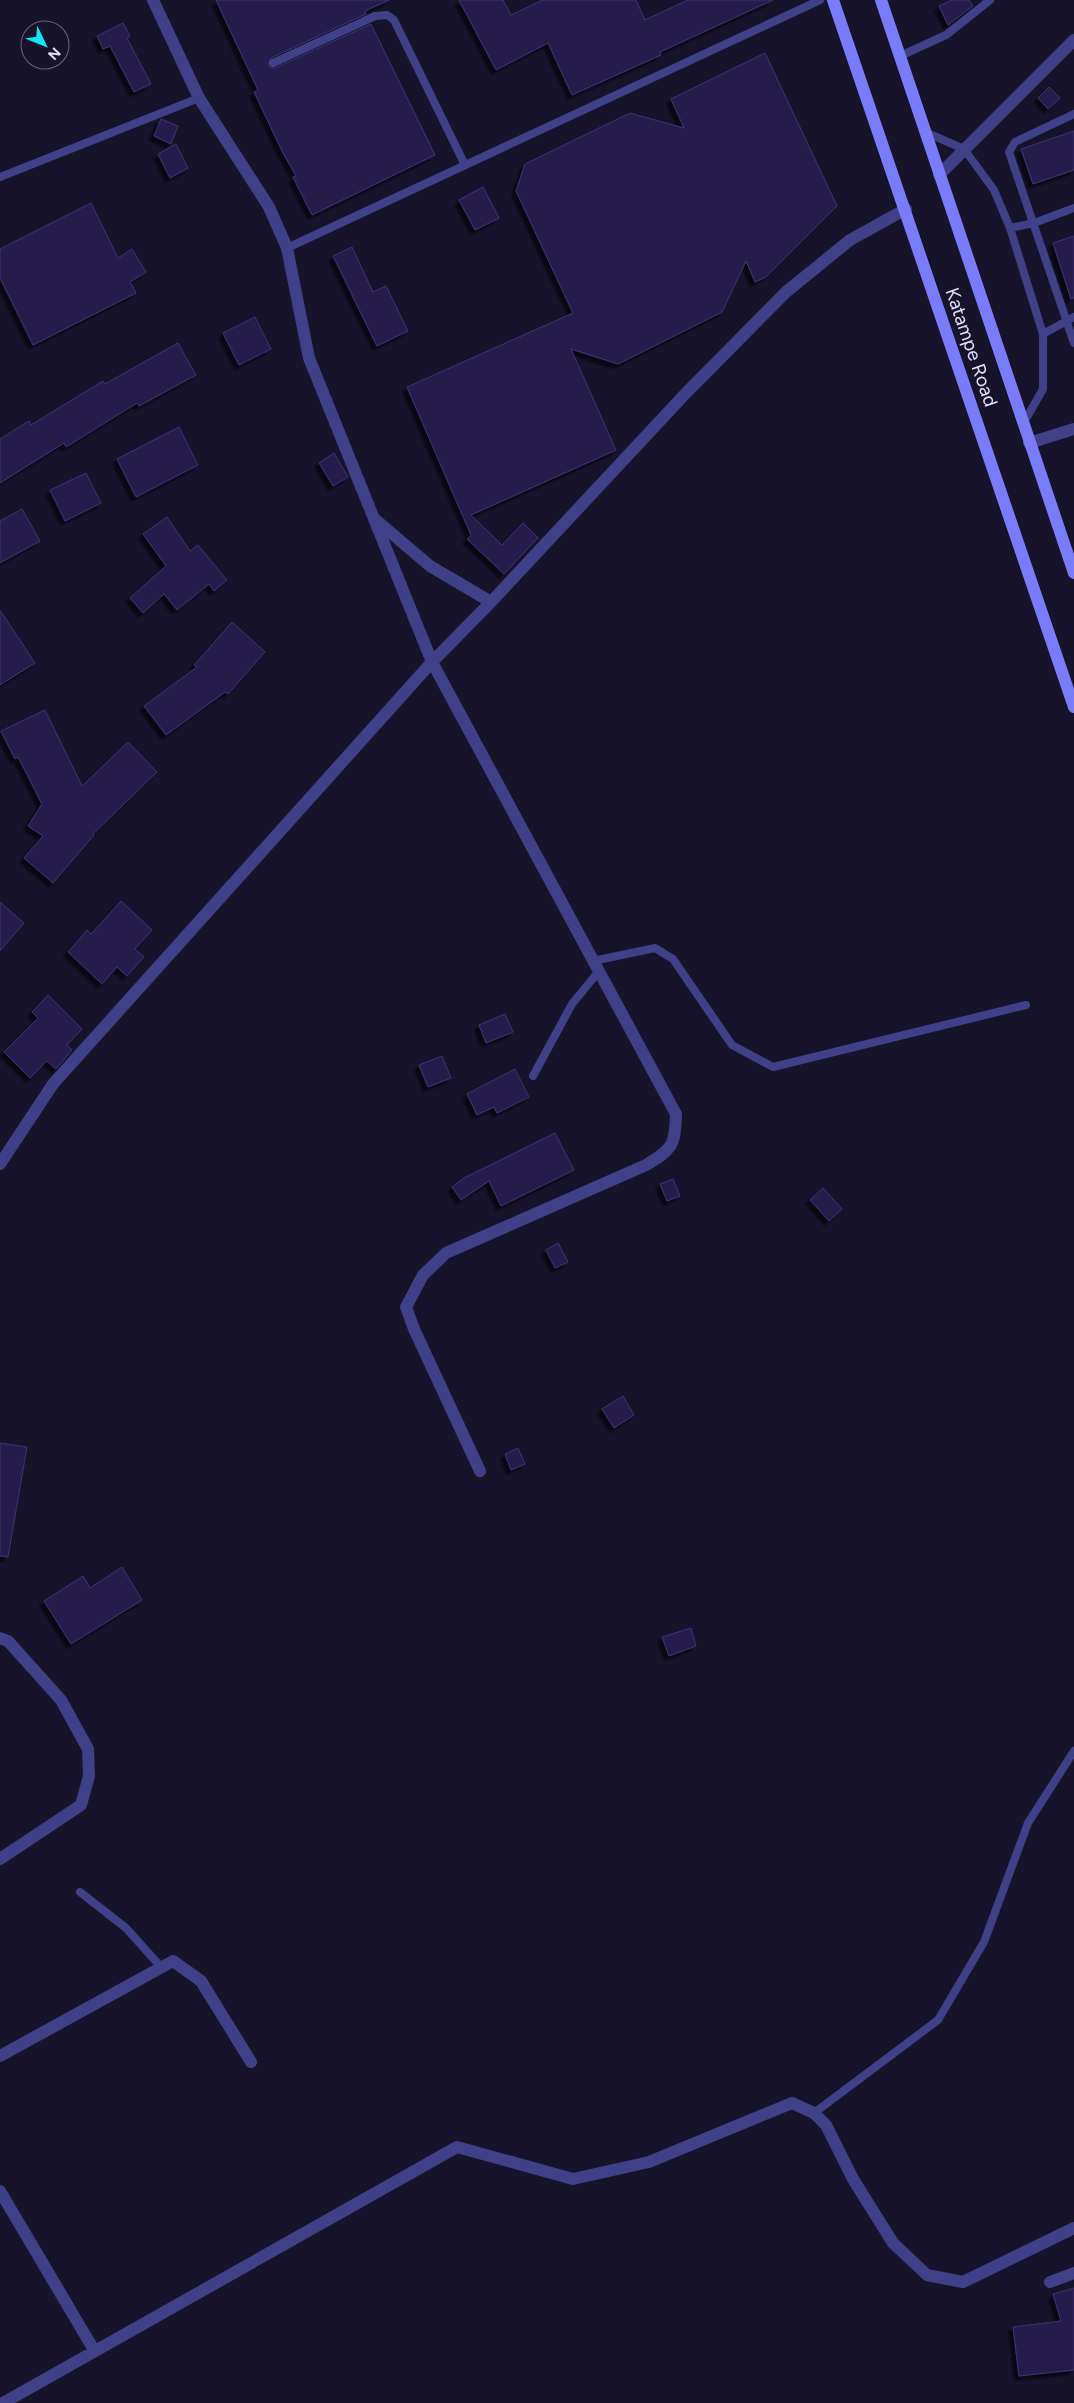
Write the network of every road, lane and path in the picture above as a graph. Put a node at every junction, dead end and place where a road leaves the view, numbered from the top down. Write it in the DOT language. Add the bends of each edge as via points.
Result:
graph roads {
  1 [pos="153,0"];
  2 [pos="820,0"];
  3 [pos="833,0"];
  4 [pos="881,0"];
  5 [pos="990,0"];
  6 [pos="1074,40"];
  7 [pos="900,56"];
  8 [pos="273,63"];
  9 [pos="199,98"];
  10 [pos="1074,114"];
  11 [pos="925,132"];
  12 [pos="964,149"];
  13 [pos="465,165"];
  14 [pos="938,175"];
  15 [pos="0,177"];
  16 [pos="1074,208"];
  17 [pos="906,209"];
  18 [pos="1034,223"];
  19 [pos="1010,228"];
  20 [pos="287,248"];
  21 [pos="1070,318"];
  22 [pos="1043,334"];
  23 [pos="1074,344"];
  24 [pos="1023,424"];
  25 [pos="1074,429"];
  26 [pos="1029,443"];
  27 [pos="374,518"];
  28 [pos="1074,573"];
  29 [pos="491,602"];
  30 [pos="432,662"];
  31 [pos="1074,707"];
  32 [pos="596,966"];
  33 [pos="1026,1005"];
  34 [pos="533,1076"];
  35 [pos="0,1164"];
  36 [pos="480,1471"];
  37 [pos="0,1638"];
  38 [pos="1074,1751"];
  39 [pos="0,1859"];
  40 [pos="80,1892"];
  41 [pos="161,1967"];
  42 [pos="0,2056"];
  43 [pos="251,2062"];
  44 [pos="814,2113"];
  45 [pos="0,2191"];
  46 [pos="1074,2228"];
  47 [pos="1074,2273"];
  48 [pos="1050,2282"];
  49 [pos="94,2350"];
  50 [pos="3,2403"];
  1 -- 9 [label="street"];
  2 -- 13 [label="lane"];
  3 -- 17 [label="main road, Katampe Road"];
  4 -- 7 [label="main road, Katampe Road"];
  5 -- 7 [label="lane" via="946,35"];
  6 -- 12 [label="street"];
  7 -- 11 [label="main road, Katampe Road"];
  8 -- 13 [label="lane" via="375,16 387,15 394,20"];
  9 -- 15 [label="lane"];
  9 -- 20 [label="street" via="269,207"];
  10 -- 18 [label="lane" via="1011,146 1009,152"];
  11 -- 12 [label="lane"];
  11 -- 14 [label="main road, Katampe Road"];
  12 -- 14 [label="street"];
  12 -- 19 [label="lane" via="994,190"];
  13 -- 20 [label="lane"];
  14 -- 24 [label="main road, Katampe Road"];
  16 -- 18 [label="lane"];
  17 -- 29 [label="street" via="850,240 786,292 686,392"];
  17 -- 31 [label="main road, Katampe Road"];
  18 -- 19 [label="lane"];
  18 -- 21 [label="lane"];
  19 -- 22 [label="lane"];
  20 -- 27 [label="street" via="309,358"];
  21 -- 22 [label="lane"];
  21 -- 23 [label="lane"];
  22 -- 24 [label="lane" via="1043,388"];
  24 -- 26 [label="main road, Katampe Road"];
  25 -- 26 [label="street"];
  26 -- 28 [label="main road, Katampe Road"];
  27 -- 29 [label="street" via="430,566"];
  27 -- 30 [label="street"];
  29 -- 30 [label="street"];
  30 -- 32 [label="street"];
  30 -- 35 [label="street" via="53,1084"];
  32 -- 33 [label="lane" via="655,948 673,959 732,1045 773,1068"];
  32 -- 34 [label="lane"];
  32 -- 36 [label="street" via="676,1114 675,1136 667,1153 646,1165 446,1253 423,1275 406,1307"];
  37 -- 39 [label="street" via="8,1641 61,1700 88,1749 89,1776 81,1805"];
  38 -- 44 [label="lane" via="1028,1823 984,1942 938,2020"];
  40 -- 41 [label="lane" via="126,1928"];
  41 -- 42 [label="street"];
  41 -- 43 [label="street" via="173,1961 200,1981"];
  44 -- 46 [label="street" via="826,2125 853,2179 893,2243 926,2275 962,2282"];
  44 -- 49 [label="street" via="792,2103 649,2162 573,2178 457,2147"];
  45 -- 49 [label="street"];
  47 -- 48 [label="street"];
  49 -- 50 [label="street"];
}
